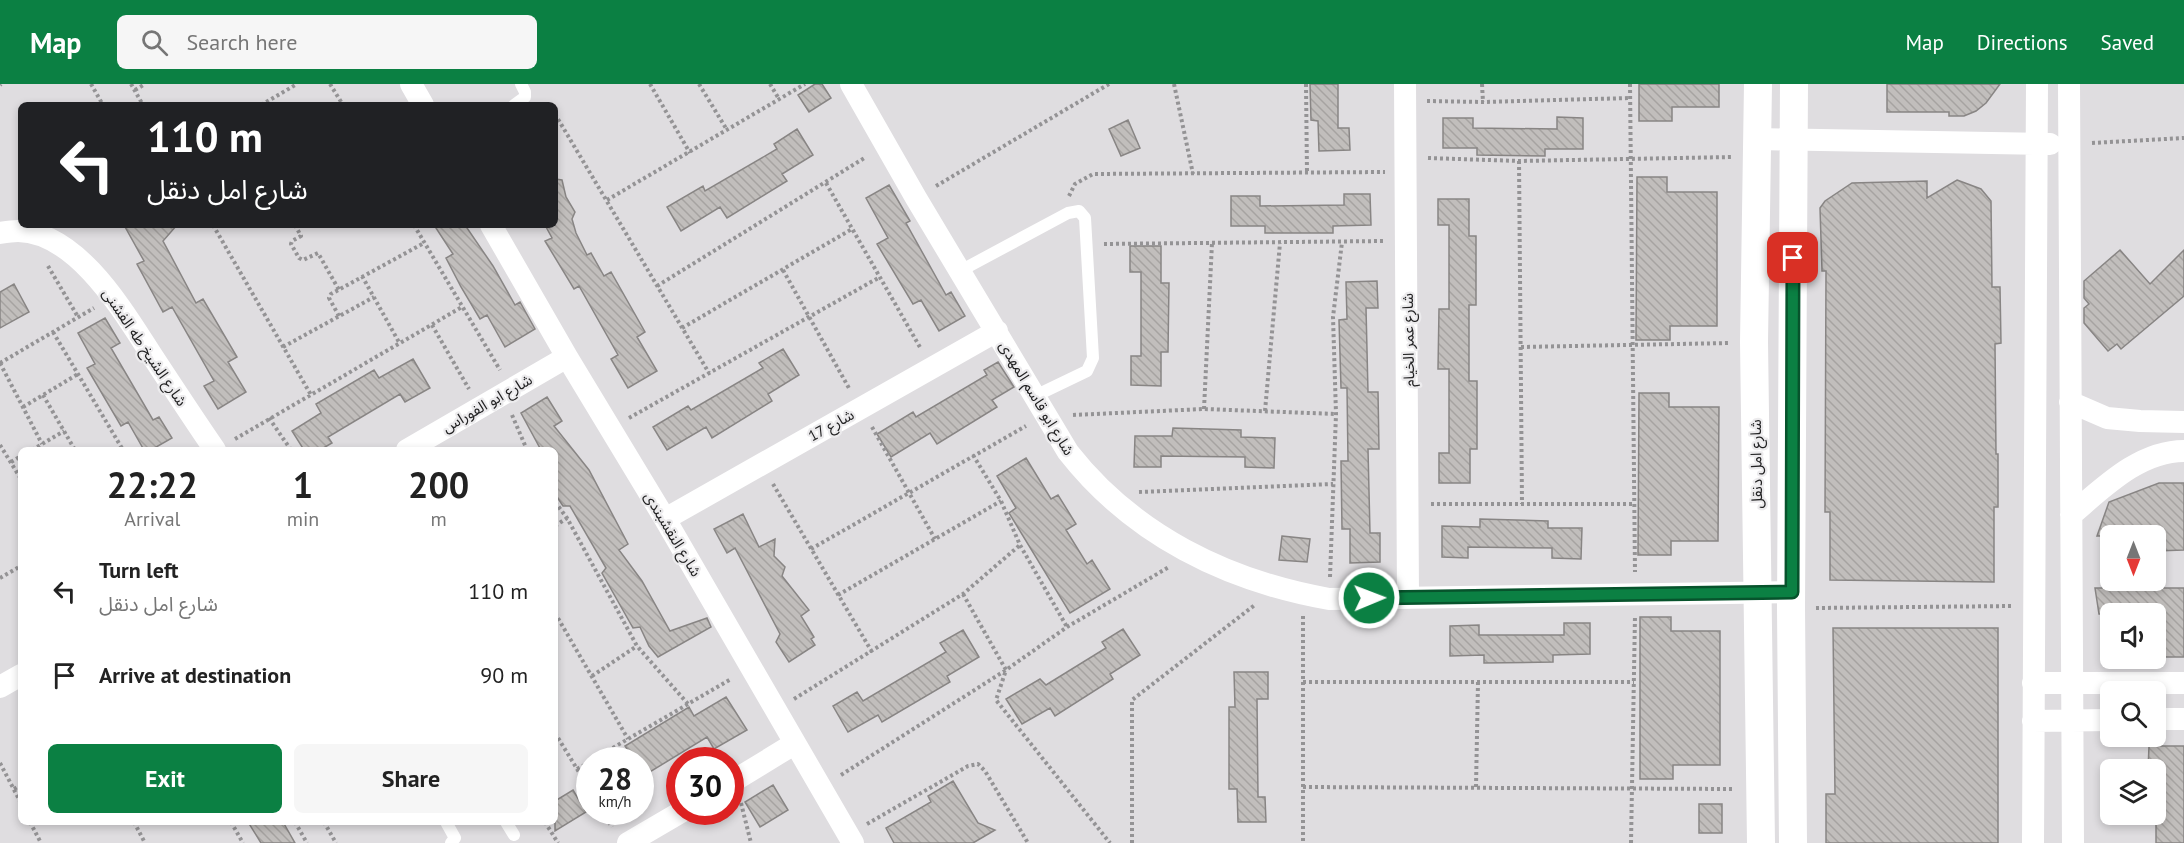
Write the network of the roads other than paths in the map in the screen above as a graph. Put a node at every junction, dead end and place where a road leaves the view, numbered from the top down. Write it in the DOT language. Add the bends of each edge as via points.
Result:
graph roads {
  1 [pos="411,84"];
  2 [pos="521,84"];
  3 [pos="851,84"];
  4 [pos="1758,84"];
  5 [pos="1794,84"];
  6 [pos="2037,84"];
  7 [pos="2069,84"];
  8 [pos="1405,92"];
  9 [pos="421,102"];
  10 [pos="518,102"];
  11 [pos="1794,139"];
  12 [pos="2037,143"];
  13 [pos="2069,144"];
  14 [pos="1758,148"];
  15 [pos="493,228"];
  16 [pos="0,232"];
  17 [pos="960,272"];
  18 [pos="997,331"];
  19 [pos="567,357"];
  20 [pos="1035,396"];
  21 [pos="2070,402"];
  22 [pos="2184,422"];
  23 [pos="224,445"];
  24 [pos="412,447"];
  25 [pos="2184,451"];
  26 [pos="2071,515"];
  27 [pos="665,519"];
  28 [pos="1757,594"];
  29 [pos="1408,597"];
  30 [pos="1791,600"];
  31 [pos="18,677"];
  32 [pos="2033,683"];
  33 [pos="2072,683"];
  34 [pos="2184,683"];
  35 [pos="0,687"];
  36 [pos="2166,719"];
  37 [pos="2184,719"];
  38 [pos="2100,720"];
  39 [pos="2033,721"];
  40 [pos="2072,721"];
  41 [pos="794,744"];
  42 [pos="744,774"];
  43 [pos="666,821"];
  44 [pos="448,825"];
  45 [pos="508,825"];
  46 [pos="514,835"];
  47 [pos="850,839"];
  48 [pos="451,843"];
  49 [pos="628,843"];
  50 [pos="1761,843"];
  51 [pos="1793,843"];
  52 [pos="2033,843"];
  53 [pos="2073,843"];
  1 -- 9 [label="street"];
  2 -- 10 [label="lane" via="525,97"];
  3 -- 17 [label="street, شارع ابو قاسم المهدى"];
  4 -- 14 [label="street, شارع امل دنقل"];
  5 -- 11 [label="street"];
  6 -- 12 [label="street"];
  7 -- 13 [label="street"];
  8 -- 29 [label="street, شارع عمر الخيام"];
  11 -- 12 [label="street"];
  11 -- 14 [label="street"];
  11 -- 30 [label="street"];
  12 -- 13 [label="street"];
  12 -- 32 [label="street"];
  13 -- 21 [label="street"];
  14 -- 28 [label="street, شارع امل دنقل" via="1754,342"];
  15 -- 19 [label="street, شارع النقشبندى"];
  16 -- 23 [label="street, شارع الشيخ طه الفشنى" via="43,236 80,259 114,298"];
  17 -- 18 [label="street, شارع ابو قاسم المهدى"];
  17 -- 20 [label="lane" via="1068,213 1079,211 1085,218 1093,358 1087,371"];
  18 -- 20 [label="street, شارع ابو قاسم المهدى"];
  18 -- 27 [label="street, شارع 17"];
  19 -- 24 [label="street, شارع ابو الفوراس"];
  19 -- 27 [label="street, شارع النقشبندى"];
  20 -- 29 [label="street, شارع ابو قاسم المهدى" via="1084,473 1149,530 1191,555 1233,574 1302,594 1329,599"];
  21 -- 22 [label="street" via="2107,418"];
  21 -- 26 [label="street"];
  25 -- 26 [label="street" via="2144,461 2120,474"];
  26 -- 33 [label="street"];
  27 -- 41 [label="street, شارع النقشبندى"];
  28 -- 29 [label="street, شارع ابو قاسم المهدى"];
  28 -- 30 [label="street, شارع ابو قاسم المهدى"];
  28 -- 50 [label="street, شارع امل دنقل"];
  30 -- 51 [label="street"];
  31 -- 35 [label="street"];
  32 -- 33 [label="street"];
  32 -- 39 [label="street"];
  33 -- 34 [label="street"];
  33 -- 40 [label="street"];
  36 -- 37 [label="street"];
  38 -- 40 [label="street"];
  39 -- 40 [label="street"];
  39 -- 52 [label="street"];
  40 -- 53 [label="street"];
  41 -- 42 [label="street"];
  41 -- 47 [label="street, شارع النقشبندى"];
  43 -- 49 [label="street"];
  44 -- 48 [label="lane" via="455,838"];
  45 -- 46 [label="lane"];
}
